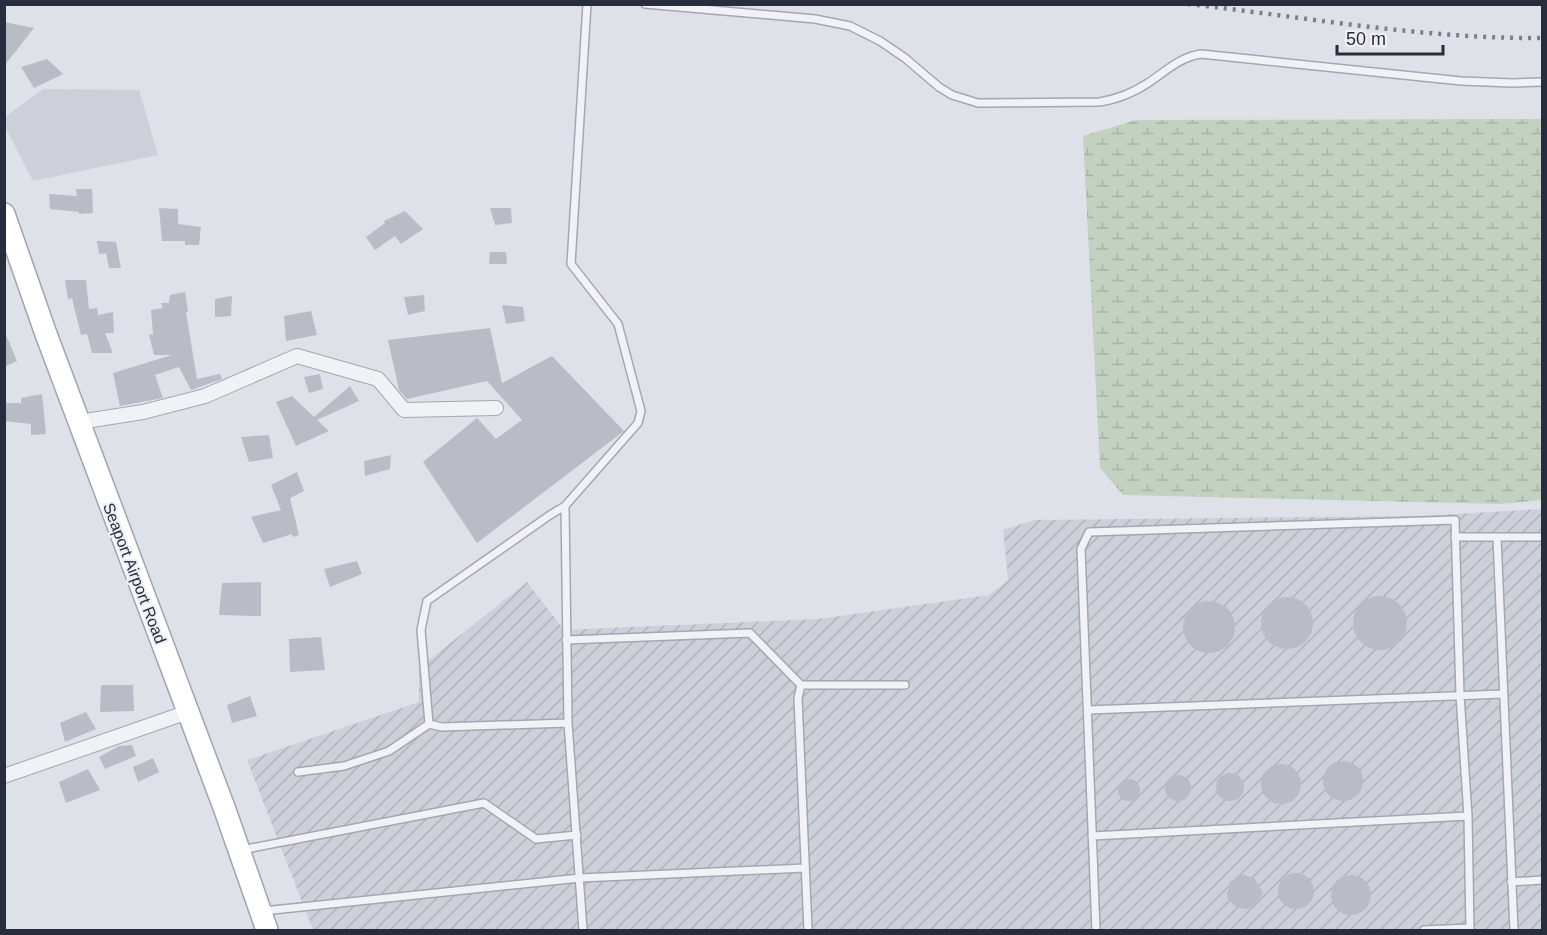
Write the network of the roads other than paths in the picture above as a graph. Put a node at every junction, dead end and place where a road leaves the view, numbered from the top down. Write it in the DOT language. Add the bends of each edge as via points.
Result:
graph roads {
  1 [pos="586,4"];
  2 [pos="645,4"];
  3 [pos="1542,82"];
  4 [pos="4,214"];
  5 [pos="495,408"];
  6 [pos="79,422"];
  7 [pos="565,507"];
  8 [pos="1455,537"];
  9 [pos="1542,537"];
  10 [pos="1497,538"];
  11 [pos="566,640"];
  12 [pos="801,685"];
  13 [pos="905,685"];
  14 [pos="1503,694"];
  15 [pos="1460,695"];
  16 [pos="1088,710"];
  17 [pos="188,712"];
  18 [pos="568,723"];
  19 [pos="429,724"];
  20 [pos="298,772"];
  21 [pos="4,776"];
  22 [pos="1468,816"];
  23 [pos="577,835"];
  24 [pos="1092,836"];
  25 [pos="239,850"];
  26 [pos="805,868"];
  27 [pos="580,878"];
  28 [pos="1542,880"];
  29 [pos="1511,882"];
  30 [pos="264,921"];
  31 [pos="1470,929"];
  32 [pos="583,930"];
  33 [pos="808,930"];
  34 [pos="1096,930"];
  35 [pos="1424,930"];
  36 [pos="1514,930"];
  1 -- 7 [label="lane" via="571,264 618,324 641,411 638,423"];
  2 -- 3 [label="lane" via="834,22 880,41 939,87 962,100 978,103 1117,99 1146,85 1179,61 1201,54 1470,81"];
  4 -- 6 [label="main road, Seaport Airport Road"];
  5 -- 6 [label="street" via="404,410 378,379 297,356 205,396 143,412"];
  6 -- 17 [label="main road, Seaport Airport Road"];
  7 -- 11 [label="lane"];
  7 -- 19 [label="lane" via="427,601 421,630"];
  8 -- 10 [label="lane"];
  8 -- 15 [label="lane"];
  8 -- 16 [label="lane" via="1455,520 1089,532 1081,549"];
  9 -- 10 [label="lane"];
  10 -- 14 [label="lane"];
  11 -- 12 [label="lane" via="750,633"];
  11 -- 18 [label="lane"];
  12 -- 13 [label="lane"];
  12 -- 26 [label="lane" via="798,698"];
  14 -- 15 [label="lane"];
  14 -- 29 [label="lane"];
  15 -- 16 [label="lane"];
  15 -- 22 [label="lane"];
  16 -- 24 [label="lane"];
  17 -- 21 [label="street"];
  17 -- 25 [label="main road, Seaport Airport Road"];
  18 -- 19 [label="lane" via="442,727"];
  18 -- 23 [label="lane"];
  19 -- 20 [label="lane" via="390,751 344,766"];
  22 -- 24 [label="lane"];
  22 -- 31 [label="lane"];
  23 -- 25 [label="lane" via="536,839 484,803"];
  23 -- 27 [label="lane"];
  24 -- 34 [label="lane"];
  25 -- 30 [label="main road, Seaport Airport Road"];
  26 -- 27 [label="lane"];
  26 -- 33 [label="lane"];
  27 -- 30 [label="lane"];
  27 -- 32 [label="lane"];
  28 -- 29 [label="lane"];
  29 -- 36 [label="lane"];
  31 -- 35 [label="lane"];
}
